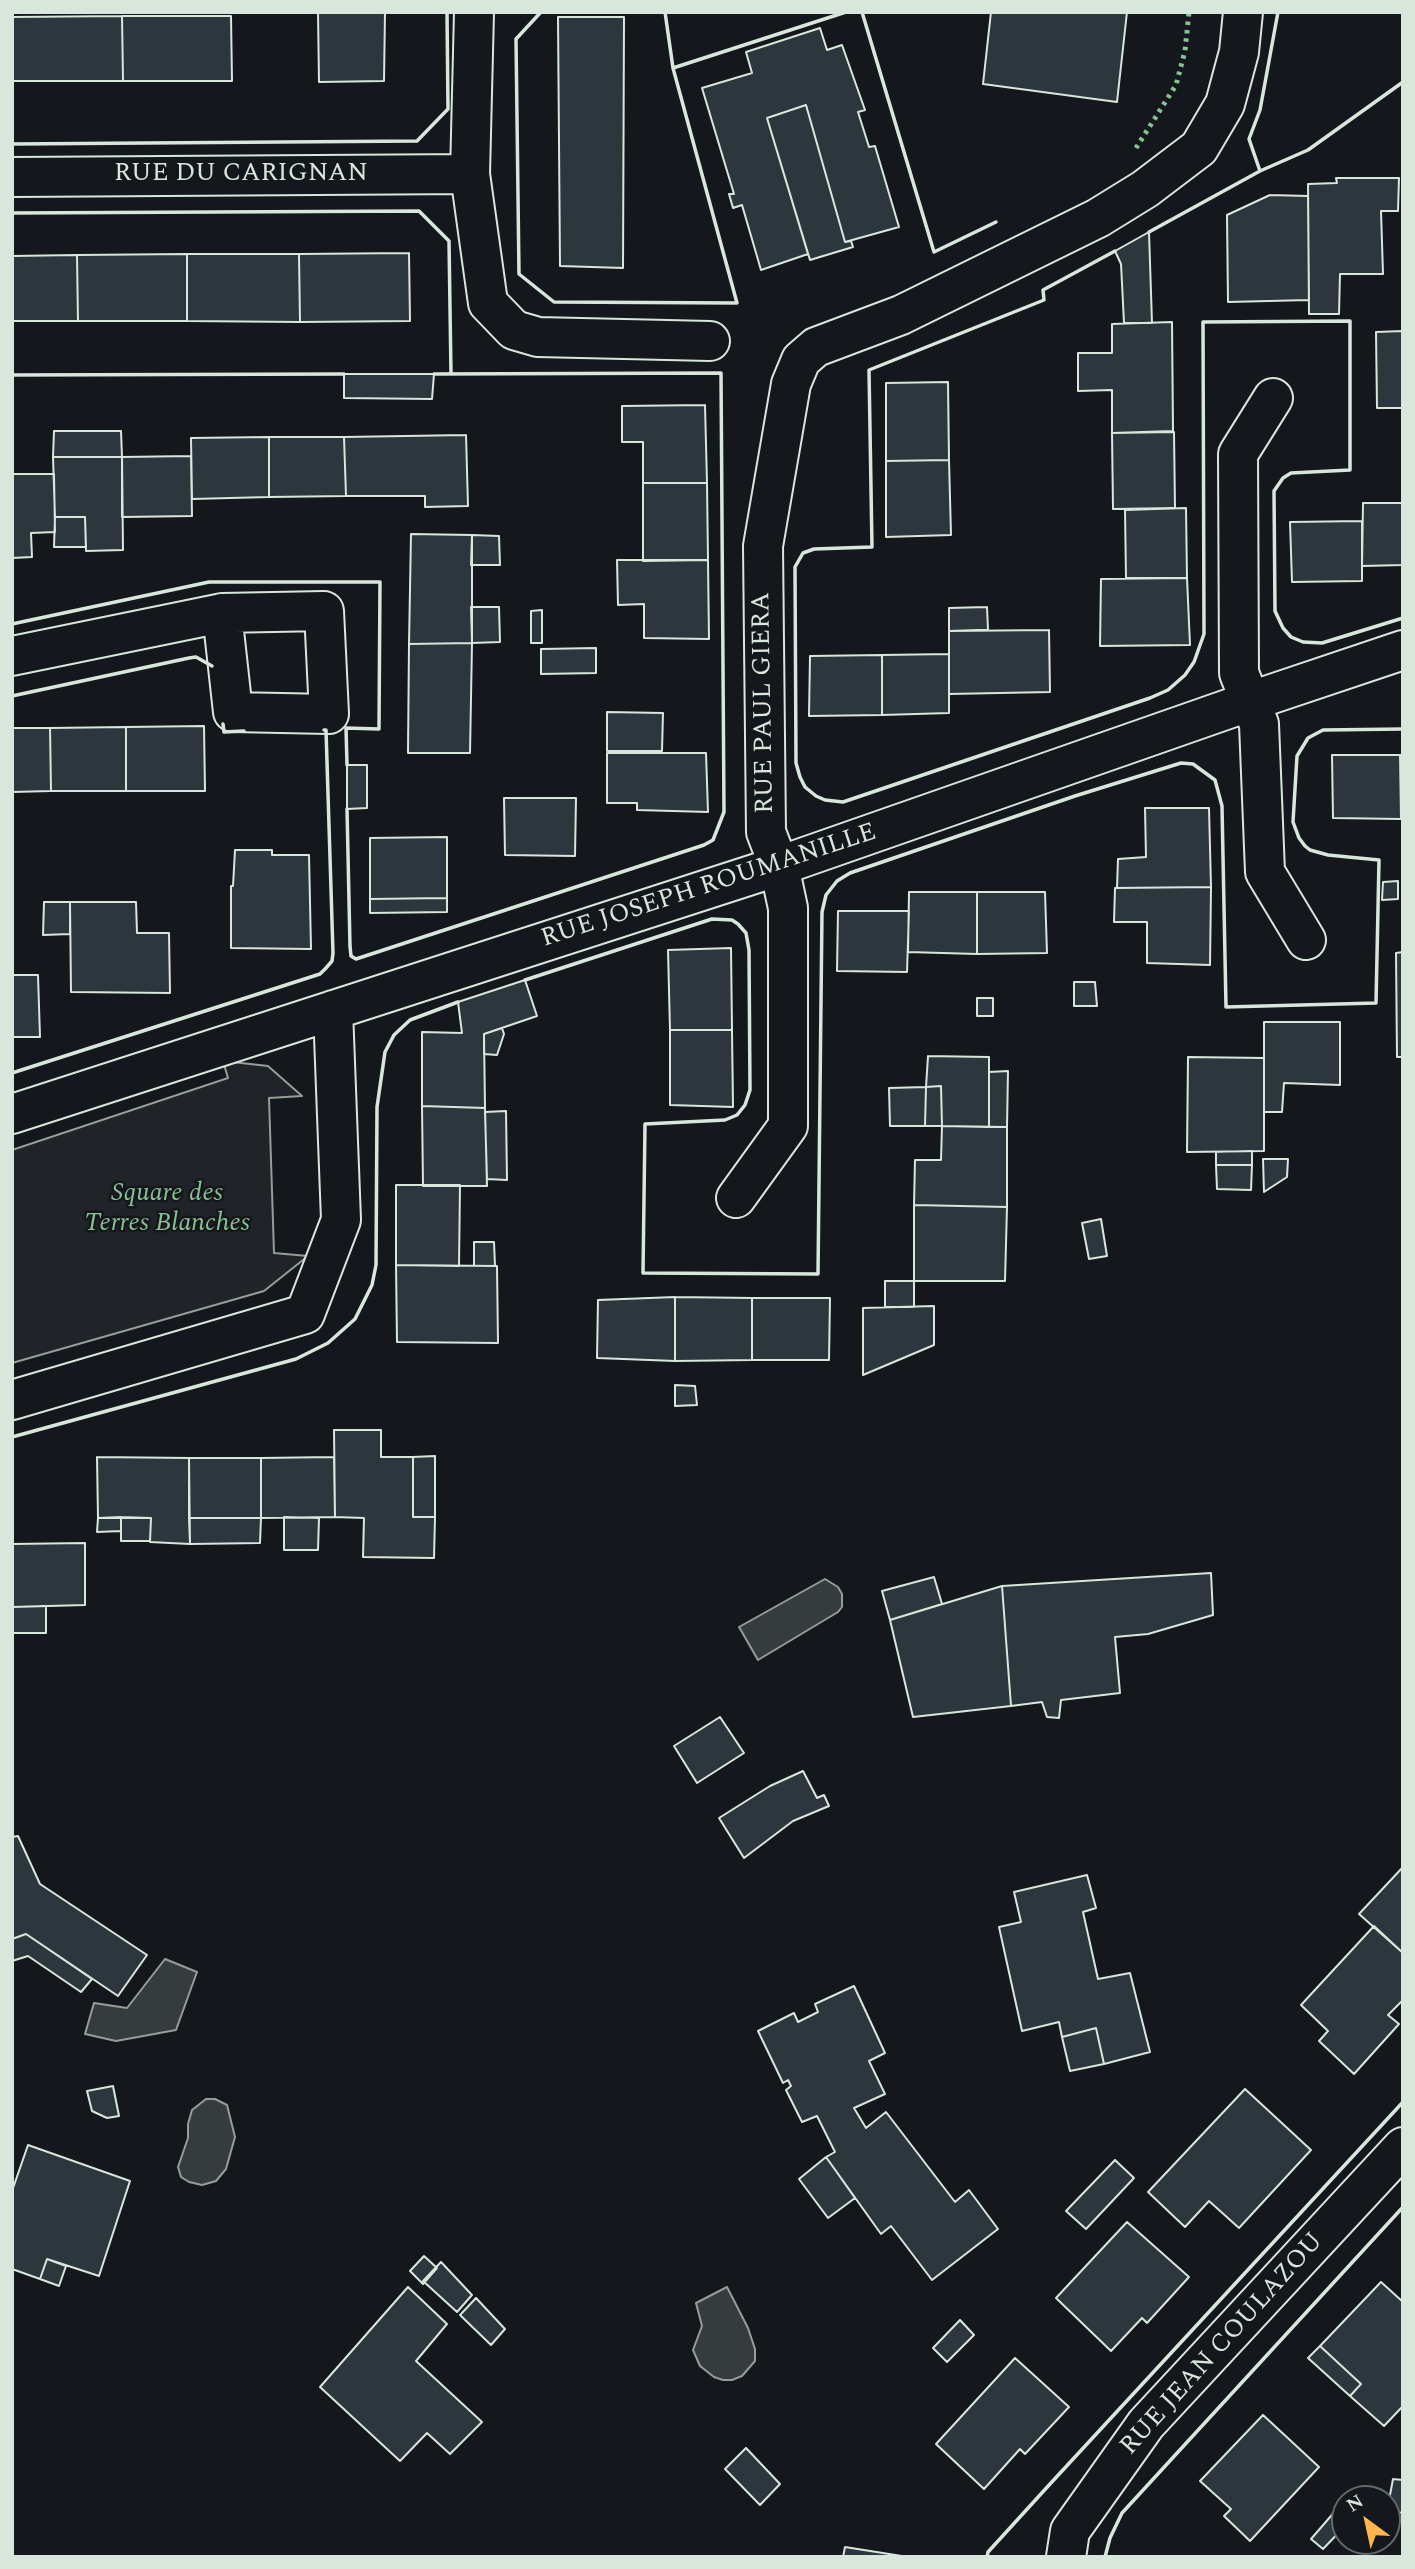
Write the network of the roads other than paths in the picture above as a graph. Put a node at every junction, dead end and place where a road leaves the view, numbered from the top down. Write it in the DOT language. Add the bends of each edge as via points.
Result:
graph roads {
  1 [pos="474,12"];
  2 [pos="1242,12"];
  3 [pos="470,174"];
  4 [pos="12,177"];
  5 [pos="710,341"];
  6 [pos="1273,398"];
  7 [pos="222,613"];
  8 [pos="1403,650"];
  9 [pos="12,656"];
  10 [pos="1251,701"];
  11 [pos="779,866"];
  12 [pos="1306,940"];
  13 [pos="333,1010"];
  14 [pos="12,1114"];
  15 [pos="736,1198"];
  16 [pos="12,1400"];
  17 [pos="1403,2147"];
  18 [pos="1066,2557"];
  1 -- 3 [label="street"];
  2 -- 11 [label="street, RUE PAUL GIERA" via="1239,52 1225,104 1199,148 1098,218 901,315 816,347 802,360 791,384 763,546 766,832"];
  3 -- 4 [label="street, RUE DU CARIGNAN"];
  3 -- 5 [label="street" via="488,303 514,330 538,337"];
  6 -- 10 [label="street" via="1238,454 1239,674"];
  7 -- 9 [label="street"];
  8 -- 10 [label="street, RUE JOSEPH ROUMANILLE"];
  10 -- 11 [label="street, RUE JOSEPH ROUMANILLE"];
  10 -- 12 [label="street" via="1259,724 1265,872"];
  11 -- 13 [label="street, RUE JOSEPH ROUMANILLE"];
  11 -- 15 [label="street, RUE PAUL GIERA" via="788,908 788,1126"];
  13 -- 14 [label="street, RUE JOSEPH ROUMANILLE"];
  13 -- 16 [label="street" via="341,1220 305,1314"];
  17 -- 18 [label="street, RUE JEAN COULAZOU" via="1146,2424 1070,2531"];
}
